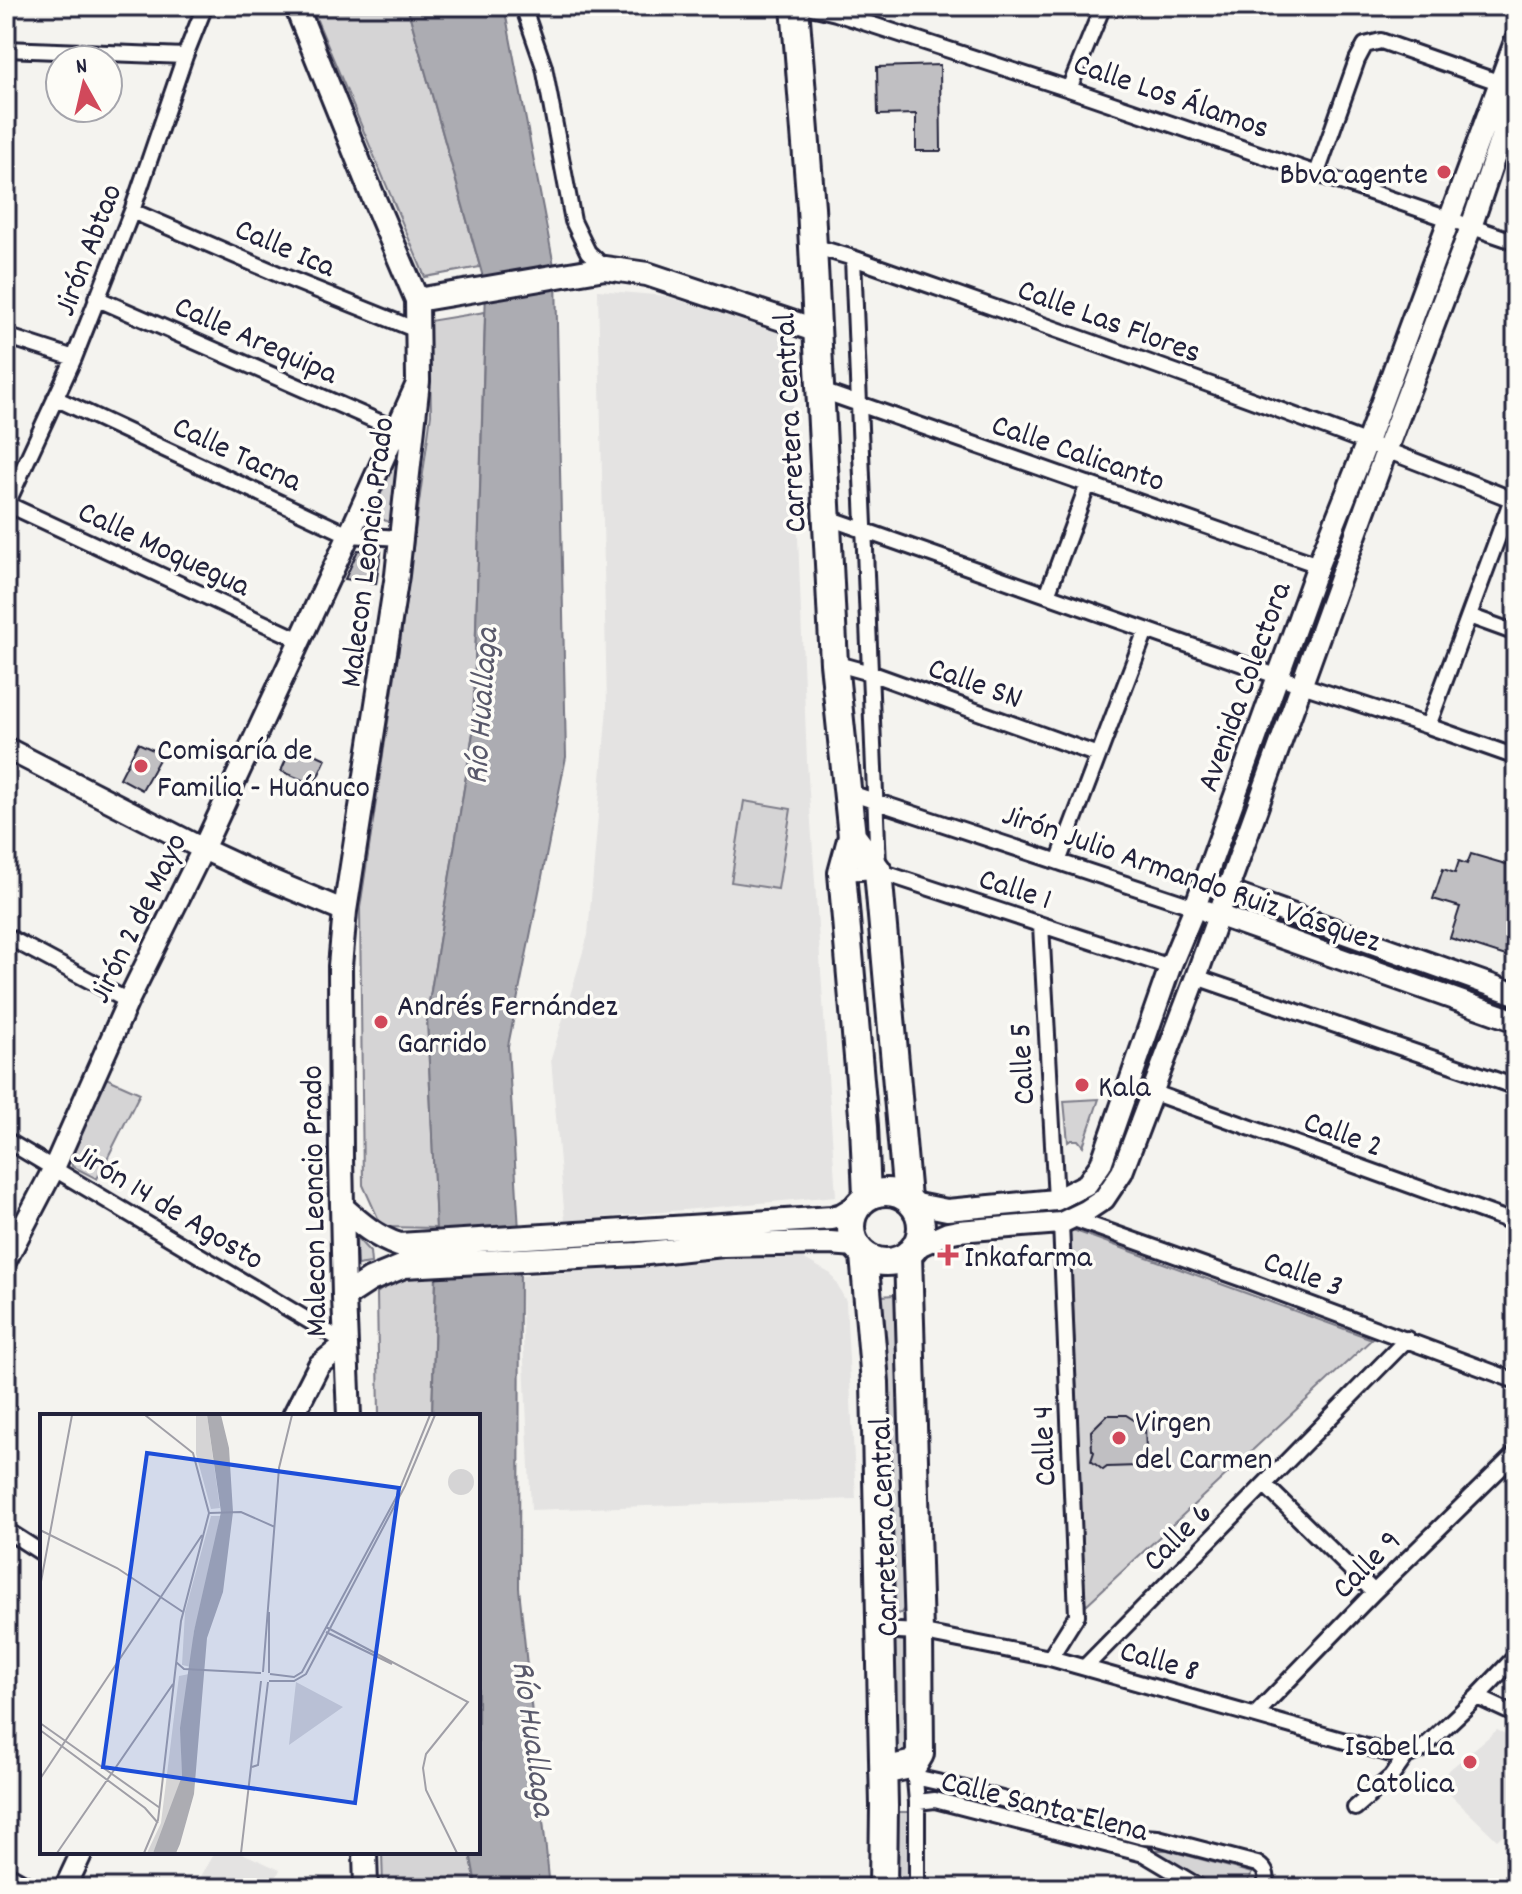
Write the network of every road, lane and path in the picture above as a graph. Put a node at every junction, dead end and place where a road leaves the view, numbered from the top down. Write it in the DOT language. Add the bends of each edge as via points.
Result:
graph roads {
  1 [pos="205,6"];
  2 [pos="296,6"];
  3 [pos="523,6"];
  4 [pos="795,6"];
  5 [pos="807,6"];
  6 [pos="1103,6"];
  7 [pos="836,9"];
  8 [pos="1516,39"];
  9 [pos="6,49"];
  10 [pos="185,56"];
  11 [pos="1509,88"];
  12 [pos="1069,89"];
  13 [pos="1317,173"];
  14 [pos="132,211"];
  15 [pos="1449,220"];
  16 [pos="1471,227"];
  17 [pos="1516,242"];
  18 [pos="813,246"];
  19 [pos="853,258"];
  20 [pos="603,268"];
  21 [pos="96,298"];
  22 [pos="417,300"];
  23 [pos="419,331"];
  24 [pos="818,331"];
  25 [pos="6,336"];
  26 [pos="74,358"];
  27 [pos="418,381"];
  28 [pos="822,391"];
  29 [pos="55,398"];
  30 [pos="860,404"];
  31 [pos="395,429"];
  32 [pos="1376,447"];
  33 [pos="1088,484"];
  34 [pos="1514,500"];
  35 [pos="6,505"];
  36 [pos="826,517"];
  37 [pos="864,530"];
  38 [pos="349,535"];
  39 [pos="401,538"];
  40 [pos="1318,565"];
  41 [pos="1047,595"];
  42 [pos="1469,616"];
  43 [pos="1146,630"];
  44 [pos="1516,633"];
  45 [pos="300,640"];
  46 [pos="834,663"];
  47 [pos="870,673"];
  48 [pos="1278,677"];
  49 [pos="1302,685"];
  50 [pos="1428,726"];
  51 [pos="6,748"];
  52 [pos="1098,755"];
  53 [pos="1516,757"];
  54 [pos="847,792"];
  55 [pos="876,802"];
  56 [pos="852,836"];
  57 [pos="203,849"];
  58 [pos="1058,862"];
  59 [pos="878,871"];
  60 [pos="842,873"];
  61 [pos="1204,882"];
  62 [pos="1226,892"];
  63 [pos="1195,907"];
  64 [pos="345,911"];
  65 [pos="1218,915"];
  66 [pos="1041,925"];
  67 [pos="6,936"];
  68 [pos="1435,966"];
  69 [pos="1170,967"];
  70 [pos="1196,977"];
  71 [pos="1425,988"];
  72 [pos="1516,994"];
  73 [pos="128,1001"];
  74 [pos="1516,1021"];
  75 [pos="1516,1087"];
  76 [pos="1154,1093"];
  77 [pos="6,1140"];
  78 [pos="54,1168"];
  79 [pos="910,1200"];
  80 [pos="1056,1200"];
  81 [pos="862,1201"];
  82 [pos="343,1208"];
  83 [pos="1066,1221"];
  84 [pos="1516,1223"];
  85 [pos="859,1250"];
  86 [pos="911,1251"];
  87 [pos="401,1256"];
  88 [pos="6,1260"];
  89 [pos="344,1297"];
  90 [pos="1407,1339"];
  91 [pos="346,1343"];
  92 [pos="1516,1381"];
  93 [pos="294,1414"];
  94 [pos="349,1414"];
  95 [pos="1516,1453"];
  96 [pos="1265,1485"];
  97 [pos="6,1530"];
  98 [pos="40,1552"];
  99 [pos="1374,1592"];
  100 [pos="879,1630"];
  101 [pos="919,1632"];
  102 [pos="1516,1656"];
  103 [pos="1050,1658"];
  104 [pos="1085,1667"];
  105 [pos="1477,1697"];
  106 [pos="1255,1715"];
  107 [pos="1516,1715"];
  108 [pos="1414,1753"];
  109 [pos="914,1770"];
  110 [pos="883,1771"];
  111 [pos="917,1802"];
  112 [pos="1355,1808"];
  113 [pos="81,1854"];
  114 [pos="365,1854"];
  115 [pos="6,1873"];
  116 [pos="33,1888"];
  117 [pos="65,1888"];
  118 [pos="366,1888"];
  119 [pos="883,1888"];
  120 [pos="917,1888"];
  121 [pos="1201,1888"];
  122 [pos="1263,1888"];
  1 -- 10 [label="street, Jirón Abtao"];
  2 -- 22 [label="main road, Malecon Leoncio Prado"];
  3 -- 20 [label="street" via="544,67 573,221 588,252"];
  4 -- 18 [label="highway, Carretera Central"];
  5 -- 7 [label="street, Calle Los Álamos"];
  6 -- 12 [label="street"];
  7 -- 12 [label="street, Calle Los Álamos"];
  8 -- 11 [label="street, Avenida Colectora"];
  9 -- 10 [label="street"];
  10 -- 14 [label="street, Jirón Abtao"];
  11 -- 13 [label="street" via="1381,41 1365,45"];
  11 -- 15 [label="street, Avenida Colectora"];
  11 -- 16 [label="street, Avenida Colectora"];
  12 -- 13 [label="street, Calle Los Álamos"];
  13 -- 15 [label="street, Calle Los Álamos"];
  14 -- 21 [label="street, Jirón Abtao"];
  14 -- 23 [label="street, Calle Ica"];
  15 -- 16 [label="street, Calle Los Álamos"];
  15 -- 32 [label="street, Avenida Colectora"];
  16 -- 17 [label="street, Calle Los Álamos"];
  16 -- 32 [label="street, Avenida Colectora"];
  18 -- 19 [label="street, Calle Las Flores"];
  18 -- 24 [label="highway, Carretera Central"];
  19 -- 30 [label="street"];
  19 -- 32 [label="street, Calle Las Flores"];
  20 -- 22 [label="main road"];
  20 -- 24 [label="main road" via="647,274"];
  21 -- 26 [label="street, Jirón Abtao"];
  21 -- 31 [label="street, Calle Arequipa"];
  22 -- 23 [label="main road, Malecon Leoncio Prado"];
  23 -- 27 [label="main road, Malecon Leoncio Prado"];
  24 -- 28 [label="highway, Carretera Central"];
  25 -- 26 [label="street"];
  26 -- 29 [label="street, Jirón Abtao"];
  27 -- 31 [label="street, Jirón 2 de Mayo"];
  27 -- 39 [label="main road, Malecon Leoncio Prado"];
  28 -- 30 [label="street, Calle Calicanto"];
  28 -- 36 [label="highway, Carretera Central"];
  29 -- 35 [label="street, Jirón Abtao"];
  29 -- 38 [label="street, Calle Tacna"];
  30 -- 33 [label="street, Calle Calicanto"];
  30 -- 37 [label="street"];
  31 -- 38 [label="street, Jirón 2 de Mayo"];
  32 -- 34 [label="street, Calle Las Flores"];
  32 -- 40 [label="street, Avenida Colectora"];
  32 -- 49 [label="street, Avenida Colectora"];
  33 -- 40 [label="street, Calle Calicanto"];
  33 -- 41 [label="street"];
  34 -- 42 [label="street"];
  35 -- 45 [label="street, Calle Moquegua"];
  36 -- 37 [label="street"];
  36 -- 46 [label="highway, Carretera Central"];
  37 -- 41 [label="street"];
  37 -- 47 [label="street"];
  38 -- 39 [label="street, Calle Tacna"];
  38 -- 45 [label="street, Jirón 2 de Mayo"];
  39 -- 64 [label="main road, Malecon Leoncio Prado"];
  40 -- 48 [label="street, Avenida Colectora"];
  41 -- 43 [label="street"];
  42 -- 44 [label="street"];
  42 -- 50 [label="street"];
  43 -- 48 [label="street"];
  43 -- 52 [label="street"];
  45 -- 57 [label="street, Jirón 2 de Mayo"];
  46 -- 47 [label="street, Calle SN"];
  46 -- 54 [label="highway, Carretera Central"];
  47 -- 52 [label="street, Calle SN"];
  47 -- 55 [label="street"];
  48 -- 49 [label="street"];
  48 -- 61 [label="street, Avenida Colectora"];
  49 -- 50 [label="street"];
  49 -- 62 [label="street, Avenida Colectora"];
  50 -- 53 [label="street"];
  51 -- 57 [label="street"];
  52 -- 58 [label="street"];
  54 -- 55 [label="street, Jirón Julio Armando Ruiz Vásquez"];
  54 -- 56 [label="highway, Carretera Central"];
  55 -- 58 [label="street, Jirón Julio Armando Ruiz Vásquez"];
  55 -- 59 [label="street"];
  56 -- 59 [label="highway"];
  56 -- 60 [label="highway, Carretera Central"];
  57 -- 64 [label="street"];
  57 -- 73 [label="street, Jirón 2 de Mayo"];
  58 -- 63 [label="street, Jirón Julio Armando Ruiz Vásquez"];
  59 -- 60 [label="street, Calle 1"];
  59 -- 66 [label="street, Calle 1"];
  59 -- 79 [label="highway"];
  60 -- 81 [label="highway, Carretera Central" via="862,1110"];
  61 -- 62 [label="street, Jirón Julio Armando Ruiz Vásquez"];
  61 -- 63 [label="street, Avenida Colectora"];
  62 -- 65 [label="street, Avenida Colectora"];
  62 -- 68 [label="street, Jirón Julio Armando Ruiz Vásquez"];
  63 -- 65 [label="street, Jirón Julio Armando Ruiz Vásquez"];
  63 -- 69 [label="street, Avenida Colectora"];
  64 -- 82 [label="main road, Malecon Leoncio Prado" via="340,966"];
  65 -- 70 [label="street, Avenida Colectora"];
  65 -- 71 [label="street, Jirón Julio Armando Ruiz Vásquez"];
  66 -- 69 [label="street, Calle 1"];
  66 -- 80 [label="street, Calle 5"];
  67 -- 73 [label="street"];
  68 -- 71 [label="street"];
  68 -- 72 [label="street, Jirón Julio Armando Ruiz Vásquez"];
  69 -- 80 [label="street, Avenida Colectora" via="1101,1164 1087,1184"];
  70 -- 75 [label="street"];
  70 -- 76 [label="street, Avenida Colectora"];
  71 -- 74 [label="street, Jirón Julio Armando Ruiz Vásquez"];
  73 -- 78 [label="street, Jirón 2 de Mayo"];
  76 -- 83 [label="street, Avenida Colectora" via="1122,1172 1104,1199"];
  76 -- 84 [label="street, Calle 2"];
  77 -- 78 [label="street, Jirón 14 de Agosto"];
  78 -- 88 [label="street, Jirón 2 de Mayo"];
  78 -- 91 [label="street, Jirón 14 de Agosto"];
  79 -- 80 [label="street, Avenida Colectora" via="947,1210"];
  79 -- 81 [label="highway" via="880,1192"];
  79 -- 86 [label="highway" via="921,1225"];
  81 -- 85 [label="highway" via="851,1218 850,1232"];
  81 -- 87 [label="main road" via="832,1218"];
  82 -- 87 [label="main road"];
  82 -- 89 [label="main road, Malecon Leoncio Prado"];
  83 -- 86 [label="street, Avenida Colectora" via="958,1231"];
  83 -- 90 [label="street, Calle 3"];
  83 -- 103 [label="street, Calle 4" via="1077,1615"];
  85 -- 86 [label="highway" via="886,1262"];
  85 -- 87 [label="main road" via="830,1243 723,1245 638,1254"];
  85 -- 100 [label="highway, Carretera Central" via="875,1382"];
  86 -- 101 [label="highway, Carretera Central"];
  87 -- 89 [label="main road"];
  89 -- 91 [label="main road, Malecon Leoncio Prado"];
  90 -- 92 [label="street, Calle 3"];
  90 -- 96 [label="street, Calle 6"];
  91 -- 93 [label="street" via="319,1365"];
  91 -- 94 [label="main road, Malecon Leoncio Prado"];
  95 -- 99 [label="street, Calle 9"];
  96 -- 99 [label="street"];
  96 -- 104 [label="street, Calle 6"];
  97 -- 98 [label="street"];
  99 -- 106 [label="street, Calle 9"];
  100 -- 101 [label="street, Calle 8"];
  100 -- 110 [label="highway, Carretera Central"];
  101 -- 103 [label="street, Calle 8"];
  101 -- 109 [label="highway, Carretera Central" via="920,1754"];
  102 -- 105 [label="street"];
  103 -- 104 [label="street, Calle 8"];
  104 -- 106 [label="street, Calle 8"];
  105 -- 107 [label="street"];
  105 -- 108 [label="street"];
  106 -- 108 [label="street, Calle 8" via="1395,1755"];
  108 -- 112 [label="street"];
  109 -- 110 [label="highway"];
  109 -- 111 [label="street"];
  109 -- 122 [label="street" via="950,1785 1257,1864 1266,1876"];
  110 -- 119 [label="highway, Carretera Central"];
  111 -- 120 [label="street"];
  111 -- 121 [label="street, Calle Santa Elena" via="935,1800 1144,1854"];
  113 -- 117 [label="street"];
  114 -- 118 [label="main road"];
  115 -- 116 [label="street"];
}
